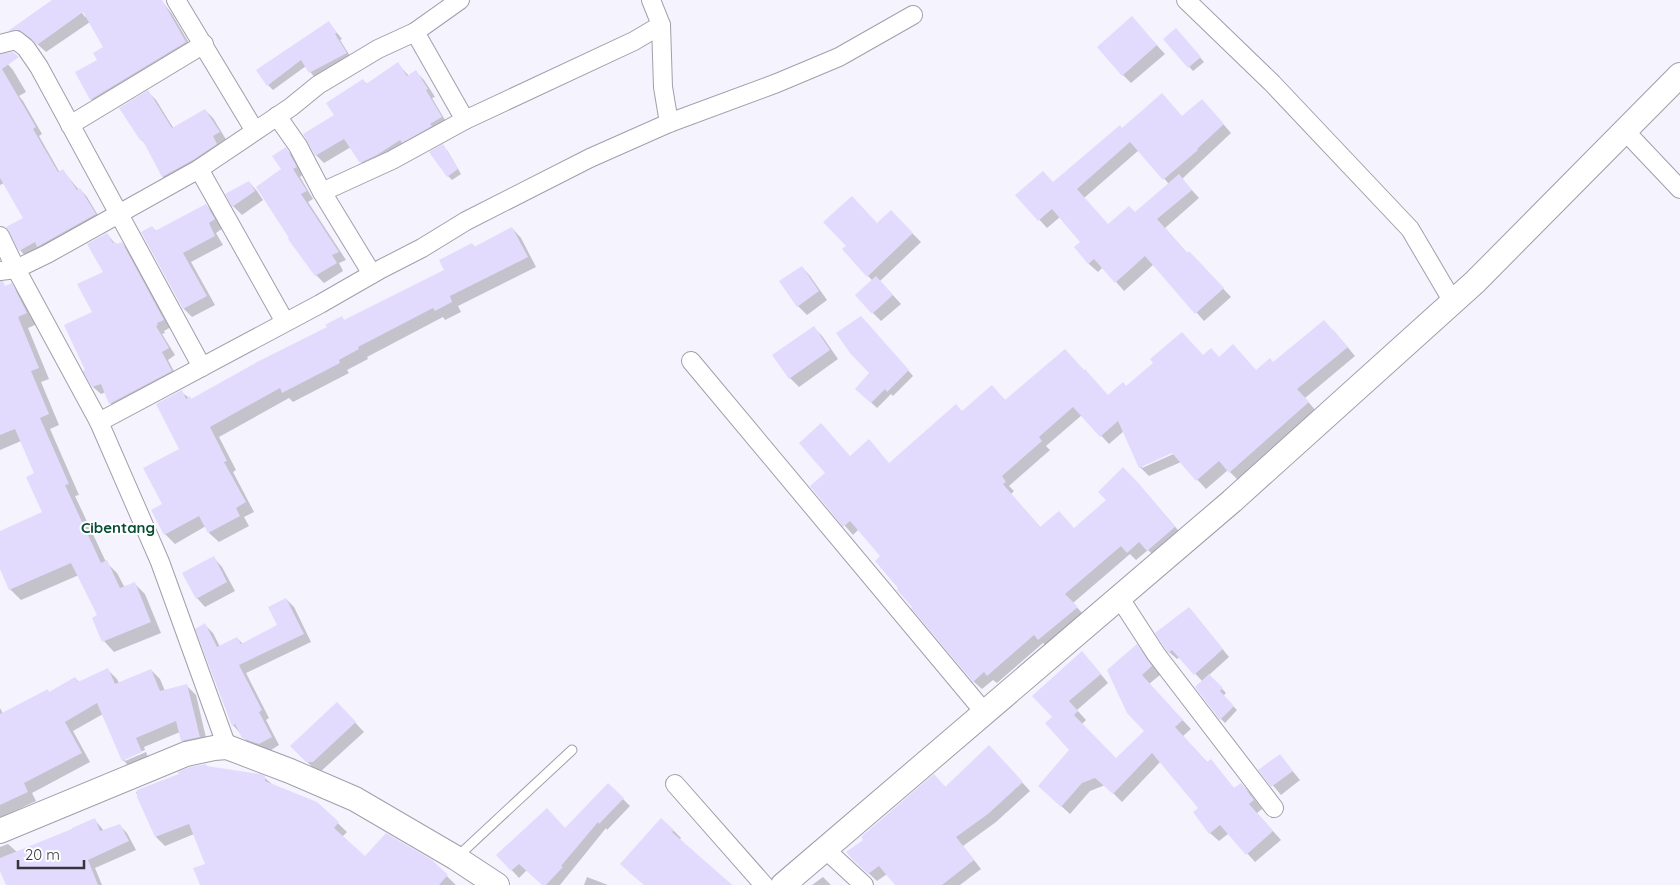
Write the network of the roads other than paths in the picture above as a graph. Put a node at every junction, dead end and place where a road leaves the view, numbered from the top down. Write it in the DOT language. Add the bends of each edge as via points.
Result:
graph roads {
  1 [pos="176,0"];
  2 [pos="460,0"];
  3 [pos="651,0"];
  4 [pos="1186,0"];
  5 [pos="913,15"];
  6 [pos="661,24"];
  7 [pos="415,32"];
  8 [pos="0,44"];
  9 [pos="204,44"];
  10 [pos="1680,75"];
  11 [pos="277,116"];
  12 [pos="465,120"];
  13 [pos="669,123"];
  14 [pos="70,125"];
  15 [pos="255,130"];
  16 [pos="1625,131"];
  17 [pos="199,169"];
  18 [pos="1680,189"];
  19 [pos="322,192"];
  20 [pos="118,214"];
  21 [pos="0,235"];
  22 [pos="8,270"];
  23 [pos="372,274"];
  24 [pos="1453,302"];
  25 [pos="285,322"];
  26 [pos="691,360"];
  27 [pos="202,367"];
  28 [pos="99,422"];
  29 [pos="1119,597"];
  30 [pos="985,713"];
  31 [pos="227,748"];
  32 [pos="572,750"];
  33 [pos="675,784"];
  34 [pos="1274,808"];
  35 [pos="0,831"];
  36 [pos="826,850"];
  37 [pos="456,858"];
  38 [pos="497,885"];
  39 [pos="764,885"];
  40 [pos="784,885"];
  41 [pos="864,885"];
  1 -- 9 [label="street"];
  2 -- 7 [label="street"];
  3 -- 6 [label="street"];
  4 -- 24 [label="street" via="1272,83 1410,230"];
  5 -- 13 [label="street" via="839,57"];
  6 -- 12 [label="street" via="634,41"];
  6 -- 13 [label="street" via="663,87"];
  7 -- 11 [label="street" via="378,49 318,85"];
  7 -- 12 [label="street"];
  8 -- 14 [label="street" via="16,40 26,48"];
  9 -- 14 [label="street"];
  9 -- 15 [label="street"];
  10 -- 16 [label="street"];
  11 -- 15 [label="street"];
  11 -- 19 [label="street" via="298,146"];
  12 -- 19 [label="street" via="392,160"];
  13 -- 23 [label="street" via="492,207"];
  14 -- 20 [label="street"];
  15 -- 17 [label="street"];
  16 -- 18 [label="street"];
  16 -- 24 [label="street"];
  17 -- 20 [label="street"];
  17 -- 25 [label="street"];
  19 -- 23 [label="street"];
  20 -- 22 [label="street"];
  20 -- 27 [label="street"];
  21 -- 22 [label="street"];
  22 -- 28 [label="street"];
  23 -- 25 [label="street"];
  24 -- 29 [label="street" via="1232,501"];
  25 -- 27 [label="street"];
  26 -- 30 [label="street"];
  27 -- 28 [label="street"];
  28 -- 31 [label="street" via="160,562"];
  29 -- 30 [label="street"];
  29 -- 34 [label="street" via="1156,654"];
  30 -- 36 [label="street"];
  31 -- 35 [label="street" via="186,754"];
  31 -- 37 [label="street" via="355,799"];
  32 -- 37 [label="lane"];
  33 -- 39 [label="street"];
  36 -- 40 [label="street"];
  36 -- 41 [label="street"];
  37 -- 38 [label="street"];
}
